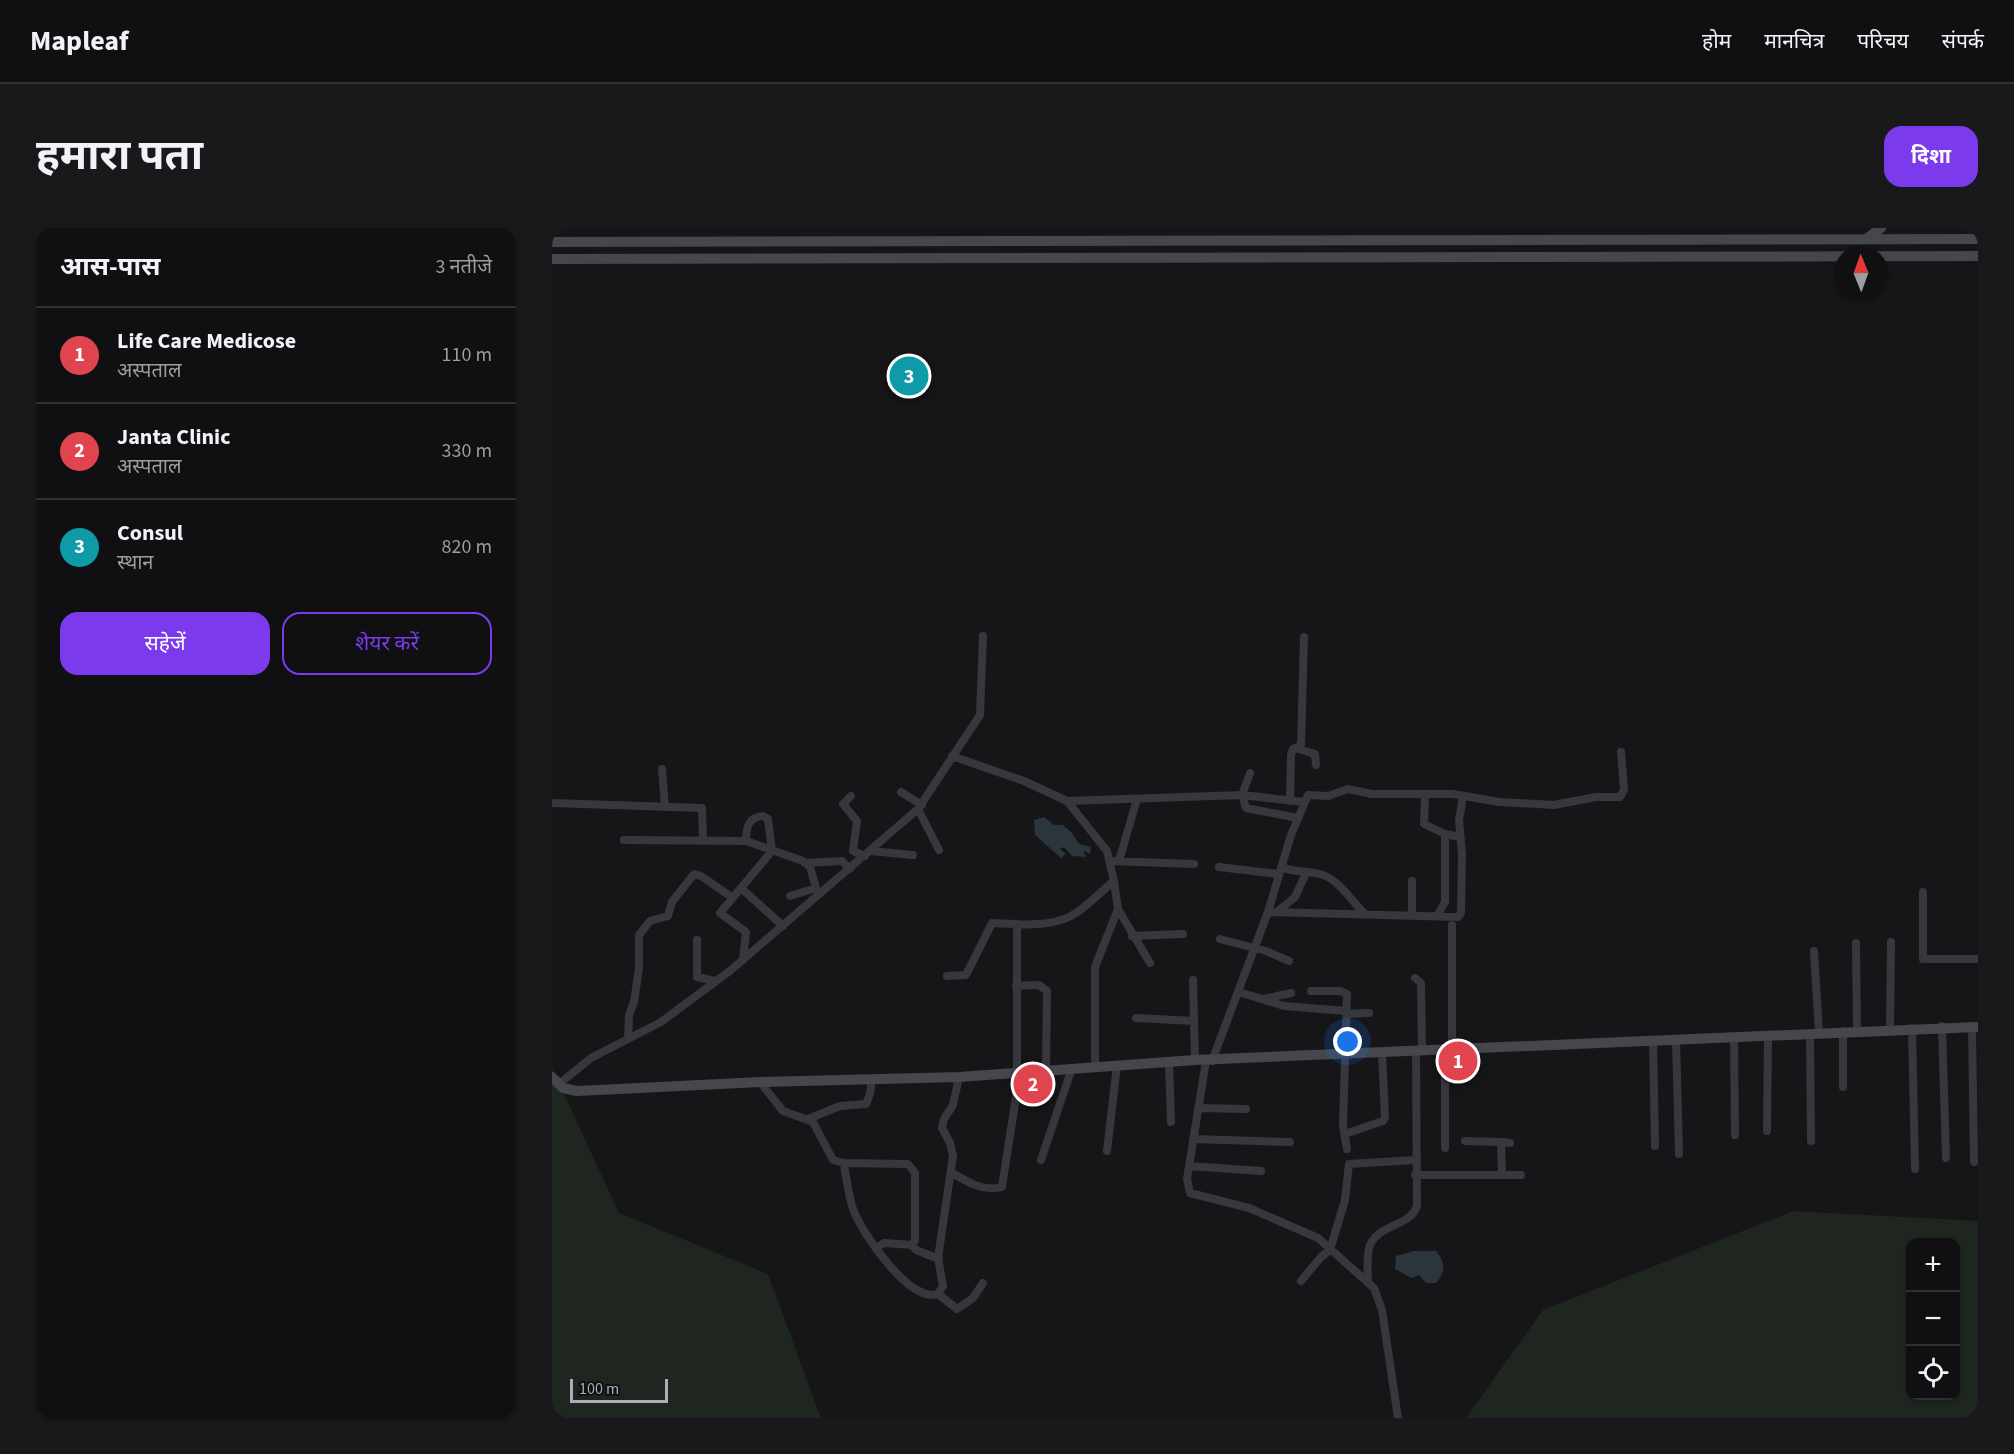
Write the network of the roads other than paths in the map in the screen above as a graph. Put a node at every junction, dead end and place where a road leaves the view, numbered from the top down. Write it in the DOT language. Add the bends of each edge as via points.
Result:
graph roads {
  1 [pos="1881,228"];
  2 [pos="1916,228"];
  3 [pos="1934,228"];
  4 [pos="1901,234"];
  5 [pos="1866,239"];
  6 [pos="1947,239"];
  7 [pos="1978,239"];
  8 [pos="1706,240"];
  9 [pos="1915,240"];
  10 [pos="552,242"];
  11 [pos="622,244"];
  12 [pos="1706,255"];
  13 [pos="1901,255"];
  14 [pos="1916,255"];
  15 [pos="1978,256"];
  16 [pos="552,259"];
  17 [pos="622,259"];
  18 [pos="983,636"];
  19 [pos="1304,637"];
  20 [pos="1299,749"];
  21 [pos="1622,752"];
  22 [pos="952,756"];
  23 [pos="1316,765"];
  24 [pos="662,769"];
  25 [pos="1250,773"];
  26 [pos="901,792"];
  27 [pos="1242,795"];
  28 [pos="1425,795"];
  29 [pos="851,796"];
  30 [pos="1463,797"];
  31 [pos="1137,798"];
  32 [pos="1067,801"];
  33 [pos="1290,801"];
  34 [pos="1304,802"];
  35 [pos="552,803"];
  36 [pos="665,807"];
  37 [pos="920,807"];
  38 [pos="1298,818"];
  39 [pos="1445,834"];
  40 [pos="1460,837"];
  41 [pos="624,840"];
  42 [pos="703,840"];
  43 [pos="746,841"];
  44 [pos="939,850"];
  45 [pos="772,851"];
  46 [pos="868,853"];
  47 [pos="913,855"];
  48 [pos="1114,861"];
  49 [pos="805,863"];
  50 [pos="1194,864"];
  51 [pos="1219,867"];
  52 [pos="850,869"];
  53 [pos="1280,871"];
  54 [pos="1306,873"];
  55 [pos="1114,881"];
  56 [pos="1412,881"];
  57 [pos="741,888"];
  58 [pos="817,891"];
  59 [pos="1923,892"];
  60 [pos="790,896"];
  61 [pos="732,898"];
  62 [pos="1118,909"];
  63 [pos="1272,912"];
  64 [pos="1365,914"];
  65 [pos="1412,915"];
  66 [pos="1437,916"];
  67 [pos="1017,924"];
  68 [pos="1452,925"];
  69 [pos="783,926"];
  70 [pos="1183,934"];
  71 [pos="1131,936"];
  72 [pos="1220,939"];
  73 [pos="698,940"];
  74 [pos="1891,942"];
  75 [pos="1856,943"];
  76 [pos="1255,948"];
  77 [pos="1814,951"];
  78 [pos="1978,959"];
  79 [pos="743,960"];
  80 [pos="1289,961"];
  81 [pos="1150,963"];
  82 [pos="947,976"];
  83 [pos="1415,978"];
  84 [pos="1193,980"];
  85 [pos="716,981"];
  86 [pos="1016,986"];
  87 [pos="1311,991"];
  88 [pos="1239,992"];
  89 [pos="1291,993"];
  90 [pos="1262,1000"];
  91 [pos="1347,1013"];
  92 [pos="1369,1013"];
  93 [pos="1136,1018"];
  94 [pos="1194,1021"];
  95 [pos="1942,1026"];
  96 [pos="1975,1026"];
  97 [pos="1912,1028"];
  98 [pos="1890,1029"];
  99 [pos="1842,1031"];
  100 [pos="1857,1031"];
  101 [pos="1814,1033"];
  102 [pos="1768,1035"];
  103 [pos="1734,1037"];
  104 [pos="628,1039"];
  105 [pos="1676,1039"];
  106 [pos="1653,1040"];
  107 [pos="1448,1050"];
  108 [pos="1419,1051"];
  109 [pos="1382,1053"];
  110 [pos="1347,1055"];
  111 [pos="1204,1061"];
  112 [pos="1169,1062"];
  113 [pos="1117,1065"];
  114 [pos="1095,1067"];
  115 [pos="1071,1068"];
  116 [pos="1046,1070"];
  117 [pos="1019,1071"];
  118 [pos="958,1077"];
  119 [pos="872,1079"];
  120 [pos="760,1082"];
  121 [pos="557,1085"];
  122 [pos="1843,1087"];
  123 [pos="1198,1108"];
  124 [pos="1246,1109"];
  125 [pos="808,1119"];
  126 [pos="1171,1122"];
  127 [pos="1767,1131"];
  128 [pos="1345,1134"];
  129 [pos="1735,1135"];
  130 [pos="1193,1139"];
  131 [pos="1811,1140"];
  132 [pos="1290,1142"];
  133 [pos="1465,1142"];
  134 [pos="1501,1142"];
  135 [pos="1510,1143"];
  136 [pos="1655,1146"];
  137 [pos="1445,1148"];
  138 [pos="1347,1149"];
  139 [pos="1107,1150"];
  140 [pos="1679,1154"];
  141 [pos="1946,1158"];
  142 [pos="1041,1160"];
  143 [pos="1415,1160"];
  144 [pos="1974,1162"];
  145 [pos="844,1163"];
  146 [pos="1189,1166"];
  147 [pos="1915,1169"];
  148 [pos="1261,1171"];
  149 [pos="951,1172"];
  150 [pos="1415,1175"];
  151 [pos="1502,1175"];
  152 [pos="1521,1175"];
  153 [pos="912,1245"];
  154 [pos="878,1247"];
  155 [pos="1330,1250"];
  156 [pos="939,1259"];
  157 [pos="1301,1281"];
  158 [pos="983,1283"];
  159 [pos="1368,1283"];
  160 [pos="938,1294"];
  161 [pos="1398,1418"];
  1 -- 5 [label="street"];
  2 -- 9 [label="street"];
  3 -- 6 [label="street"];
  4 -- 5 [label="street"];
  4 -- 9 [label="street"];
  4 -- 13 [label="street"];
  5 -- 8 [label="street"];
  6 -- 7 [label="street"];
  6 -- 9 [label="street"];
  8 -- 11 [label="street"];
  8 -- 12 [label="street"];
  9 -- 14 [label="street"];
  10 -- 11 [label="street"];
  11 -- 17 [label="street"];
  12 -- 13 [label="street"];
  12 -- 17 [label="street"];
  13 -- 14 [label="street"];
  14 -- 15 [label="street"];
  16 -- 17 [label="street"];
  18 -- 22 [label="street" via="980,715"];
  19 -- 20 [label="street"];
  20 -- 23 [label="street" via="1315,754"];
  20 -- 33 [label="street" via="1293,749 1291,755"];
  21 -- 30 [label="street" via="1624,790 1620,797 1554,805"];
  22 -- 32 [label="street"];
  22 -- 37 [label="street"];
  24 -- 36 [label="street"];
  25 -- 27 [label="street"];
  26 -- 37 [label="street"];
  27 -- 31 [label="street"];
  27 -- 33 [label="street"];
  27 -- 38 [label="street" via="1246,808"];
  28 -- 30 [label="street"];
  28 -- 34 [label="street" via="1372,794 1348,789 1328,796 1311,794"];
  28 -- 39 [label="street" via="1424,824"];
  29 -- 46 [label="street" via="843,804 857,821 854,851"];
  30 -- 40 [label="street"];
  31 -- 32 [label="street"];
  31 -- 48 [label="street"];
  32 -- 48 [label="street"];
  33 -- 34 [label="street"];
  34 -- 38 [label="street"];
  35 -- 36 [label="street"];
  36 -- 42 [label="street" via="703,809"];
  37 -- 44 [label="street"];
  37 -- 46 [label="street"];
  38 -- 53 [label="street"];
  39 -- 40 [label="street"];
  39 -- 66 [label="street" via="1445,902"];
  40 -- 66 [label="street" via="1461,913 1458,917"];
  41 -- 42 [label="street"];
  42 -- 43 [label="street"];
  43 -- 45 [label="street"];
  43 -- 45 [label="street" via="747,825 763,816 768,819"];
  45 -- 49 [label="street"];
  45 -- 57 [label="street"];
  46 -- 47 [label="street"];
  46 -- 52 [label="street"];
  48 -- 50 [label="street"];
  48 -- 55 [label="street"];
  49 -- 52 [label="street" via="842,861"];
  49 -- 58 [label="street" via="810,867"];
  51 -- 53 [label="street"];
  52 -- 58 [label="street"];
  53 -- 54 [label="street"];
  53 -- 63 [label="street"];
  54 -- 63 [label="street" via="1295,897"];
  54 -- 64 [label="street" via="1331,879"];
  55 -- 62 [label="street"];
  55 -- 67 [label="street" via="1065,918"];
  56 -- 65 [label="street"];
  57 -- 61 [label="street"];
  57 -- 69 [label="street"];
  58 -- 60 [label="street"];
  58 -- 69 [label="street"];
  59 -- 78 [label="street" via="1923,959"];
  61 -- 79 [label="street" via="721,916 746,932"];
  61 -- 104 [label="street" via="694,874 672,902 668,916 647,923 639,935 639,968"];
  62 -- 71 [label="street"];
  62 -- 114 [label="street" via="1095,967"];
  63 -- 64 [label="street"];
  63 -- 76 [label="street"];
  64 -- 65 [label="street"];
  65 -- 66 [label="street"];
  67 -- 82 [label="street" via="992,923 966,975"];
  67 -- 86 [label="street"];
  68 -- 107 [label="street"];
  69 -- 79 [label="street"];
  70 -- 71 [label="street"];
  71 -- 81 [label="street"];
  72 -- 76 [label="street"];
  73 -- 85 [label="street" via="697,977"];
  74 -- 98 [label="street"];
  75 -- 100 [label="street"];
  76 -- 80 [label="street"];
  76 -- 88 [label="street"];
  77 -- 101 [label="street"];
  79 -- 85 [label="street"];
  83 -- 108 [label="street" via="1421,983"];
  84 -- 94 [label="street"];
  85 -- 104 [label="street" via="661,1022"];
  86 -- 116 [label="street" via="1039,985 1047,990"];
  86 -- 117 [label="street"];
  87 -- 91 [label="street" via="1344,991 1348,996"];
  88 -- 90 [label="street"];
  88 -- 111 [label="street"];
  89 -- 90 [label="street"];
  90 -- 91 [label="street"];
  91 -- 92 [label="street"];
  91 -- 110 [label="street"];
  93 -- 94 [label="street"];
  94 -- 111 [label="street"];
  95 -- 96 [label="street"];
  95 -- 97 [label="street"];
  95 -- 141 [label="street"];
  96 -- 144 [label="street"];
  97 -- 98 [label="street"];
  97 -- 147 [label="street"];
  98 -- 100 [label="street"];
  99 -- 100 [label="street"];
  99 -- 101 [label="street"];
  99 -- 122 [label="street"];
  101 -- 102 [label="street"];
  101 -- 131 [label="street"];
  102 -- 103 [label="street"];
  102 -- 127 [label="street"];
  103 -- 105 [label="street"];
  103 -- 129 [label="street"];
  104 -- 121 [label="street" via="591,1058"];
  105 -- 106 [label="street"];
  105 -- 140 [label="street"];
  106 -- 107 [label="street"];
  106 -- 136 [label="street"];
  107 -- 108 [label="street"];
  107 -- 137 [label="street"];
  108 -- 109 [label="street"];
  108 -- 143 [label="street"];
  109 -- 110 [label="street"];
  109 -- 128 [label="street" via="1383,1121"];
  110 -- 111 [label="street"];
  110 -- 128 [label="street"];
  111 -- 112 [label="street"];
  111 -- 123 [label="street"];
  112 -- 113 [label="street"];
  112 -- 126 [label="street"];
  113 -- 114 [label="street"];
  113 -- 139 [label="street"];
  114 -- 115 [label="street"];
  115 -- 116 [label="street"];
  115 -- 142 [label="street"];
  116 -- 117 [label="street"];
  117 -- 118 [label="street"];
  117 -- 149 [label="street" via="1002,1187 975,1185"];
  118 -- 119 [label="street"];
  118 -- 149 [label="street" via="953,1105 942,1128 952,1149"];
  119 -- 120 [label="street"];
  119 -- 125 [label="street" via="866,1104 840,1106"];
  120 -- 121 [label="street" via="577,1092"];
  120 -- 125 [label="street" via="783,1111"];
  123 -- 124 [label="street"];
  123 -- 130 [label="street"];
  125 -- 145 [label="street" via="817,1127 833,1160"];
  128 -- 138 [label="street"];
  130 -- 132 [label="street"];
  130 -- 146 [label="street"];
  133 -- 134 [label="street"];
  134 -- 135 [label="street"];
  134 -- 151 [label="street"];
  143 -- 150 [label="street"];
  143 -- 155 [label="street" via="1349,1164 1345,1200"];
  145 -- 153 [label="street" via="912,1167"];
  145 -- 154 [label="street" via="853,1209 867,1237"];
  146 -- 148 [label="street"];
  146 -- 155 [label="street" via="1188,1188 1194,1196 1249,1208 1318,1238"];
  149 -- 156 [label="street"];
  150 -- 151 [label="street"];
  150 -- 159 [label="street" via="1415,1211 1374,1238 1369,1250"];
  151 -- 152 [label="street"];
  153 -- 154 [label="street"];
  153 -- 156 [label="street"];
  154 -- 160 [label="street" via="887,1264 915,1289 930,1296"];
  155 -- 157 [label="street"];
  155 -- 159 [label="street"];
  156 -- 160 [label="street" via="943,1286"];
  158 -- 160 [label="street" via="973,1298 957,1309"];
  159 -- 161 [label="street" via="1380,1301"];
}
